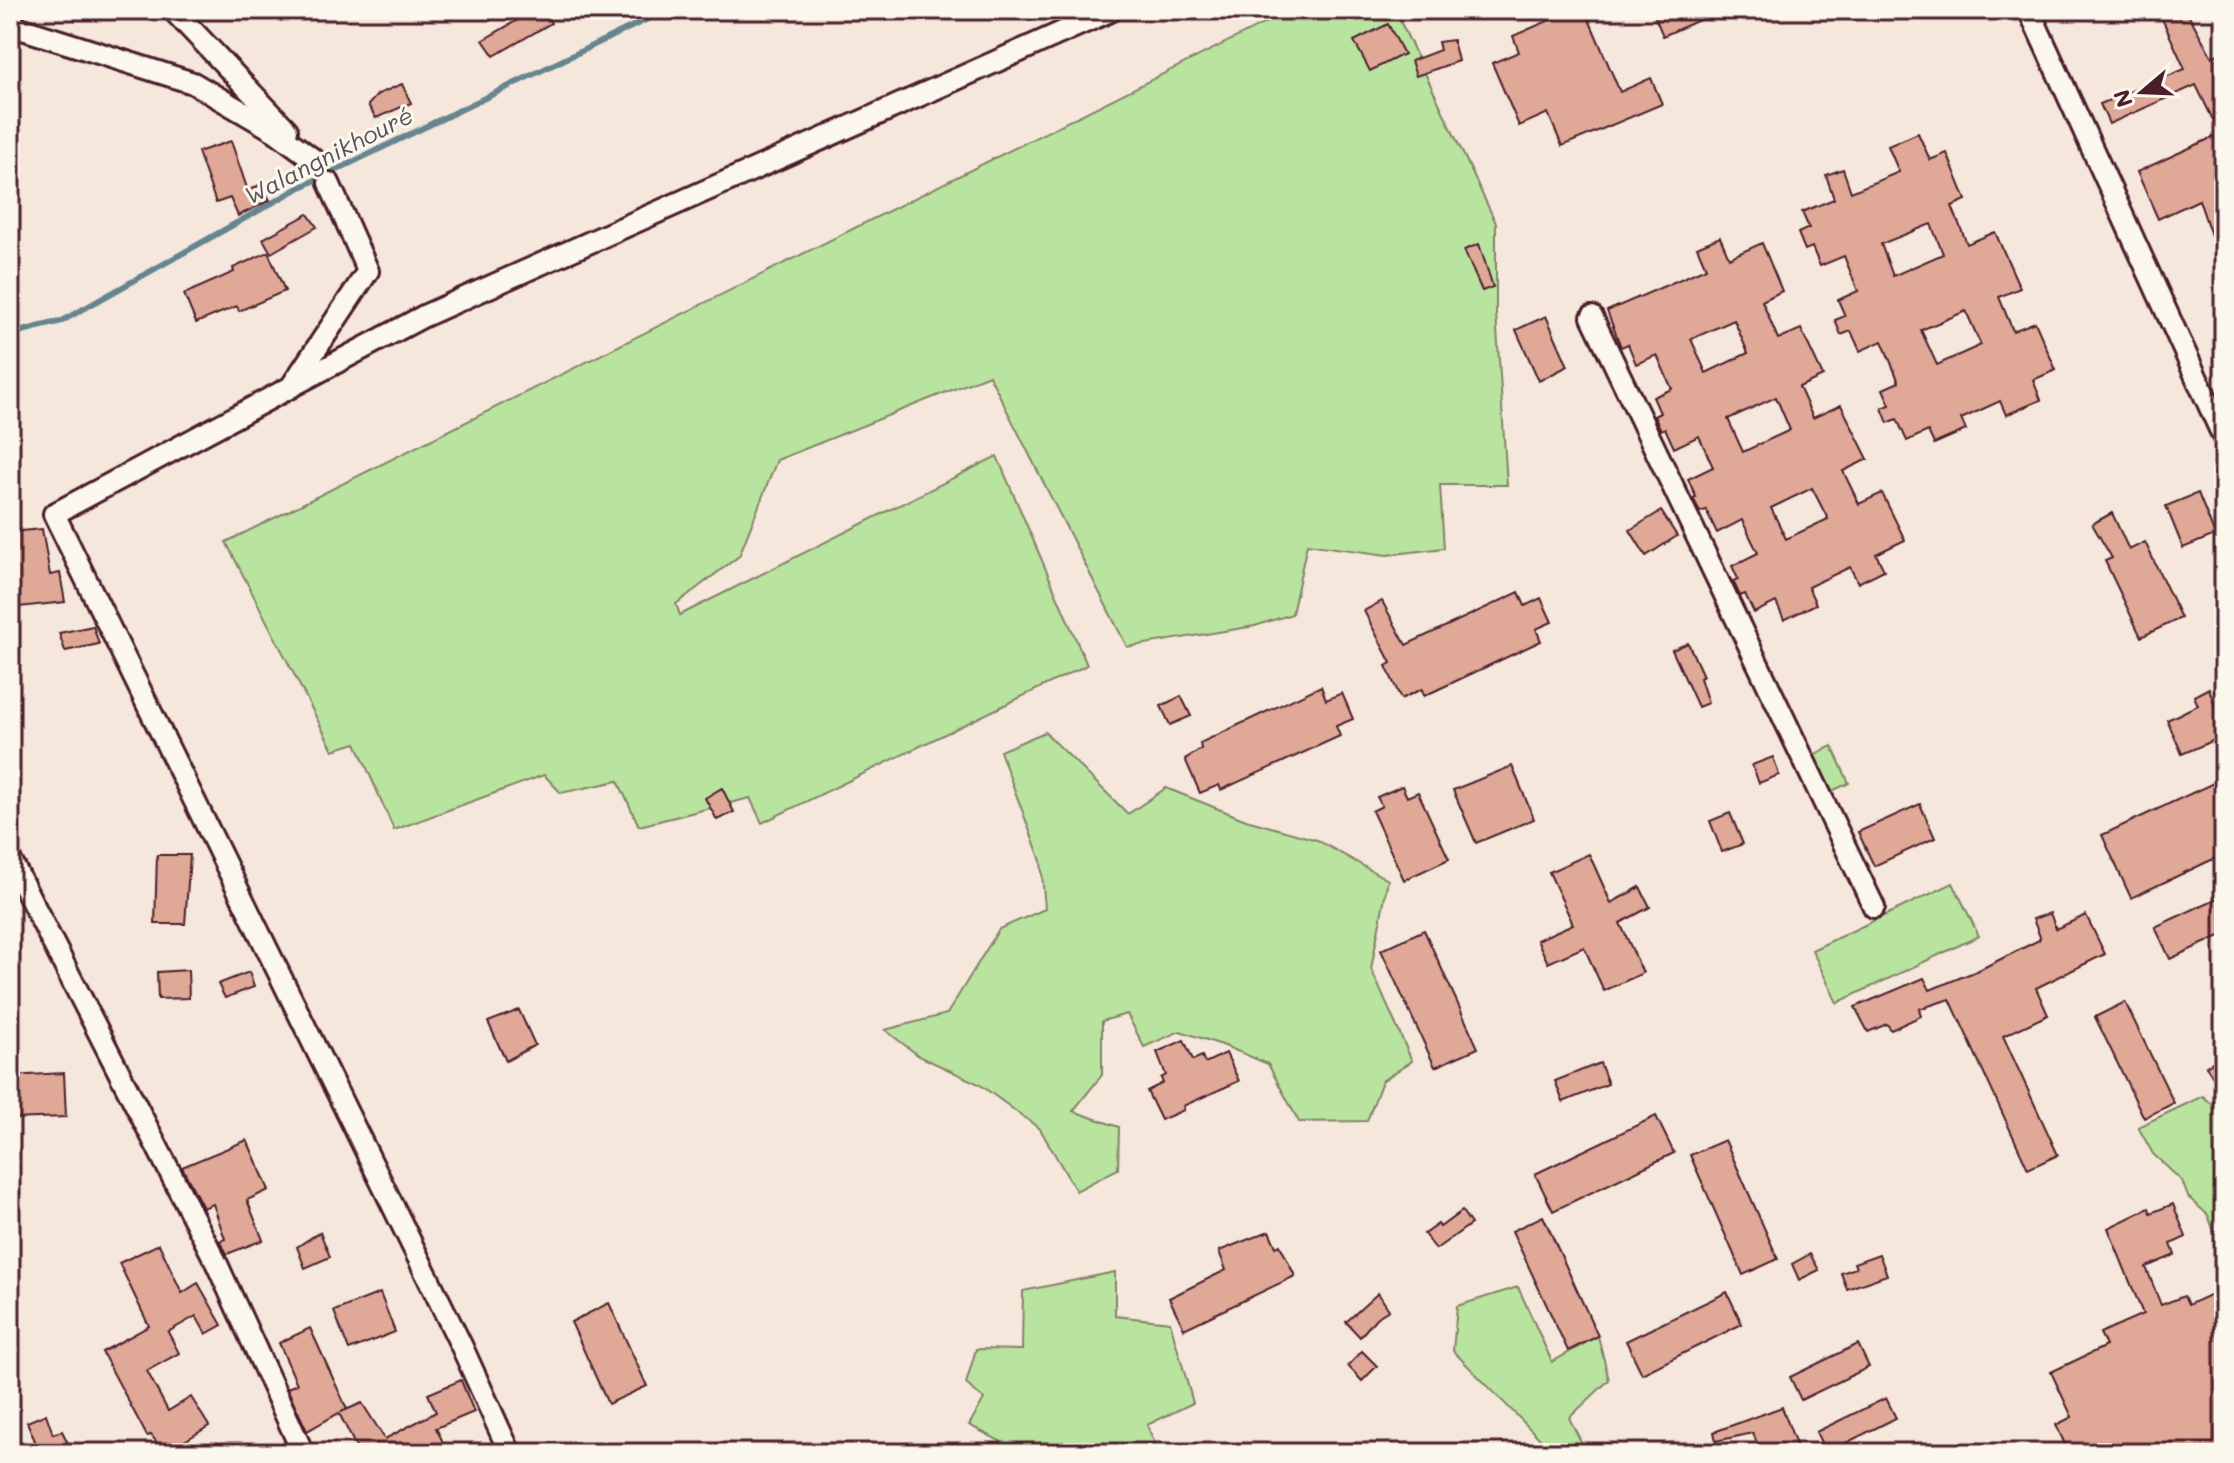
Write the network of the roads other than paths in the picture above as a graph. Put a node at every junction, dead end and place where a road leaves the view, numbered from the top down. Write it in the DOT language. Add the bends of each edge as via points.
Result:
graph roads {
  1 [pos="173,10"];
  2 [pos="1112,10"];
  3 [pos="2029,10"];
  4 [pos="10,25"];
  5 [pos="329,183"];
  6 [pos="1592,317"];
  7 [pos="291,387"];
  8 [pos="2224,438"];
  9 [pos="10,859"];
  10 [pos="1874,907"];
  11 [pos="303,1453"];
  12 [pos="510,1453"];
  1 -- 4 [label="street" via="317,162 193,83"];
  2 -- 7 [label="street" via="424,316"];
  3 -- 8 [label="street"];
  5 -- 7 [label="street" via="368,271"];
  6 -- 10 [label="street"];
  7 -- 12 [label="street" via="54,514"];
  9 -- 11 [label="street" via="216,1262"];
}
